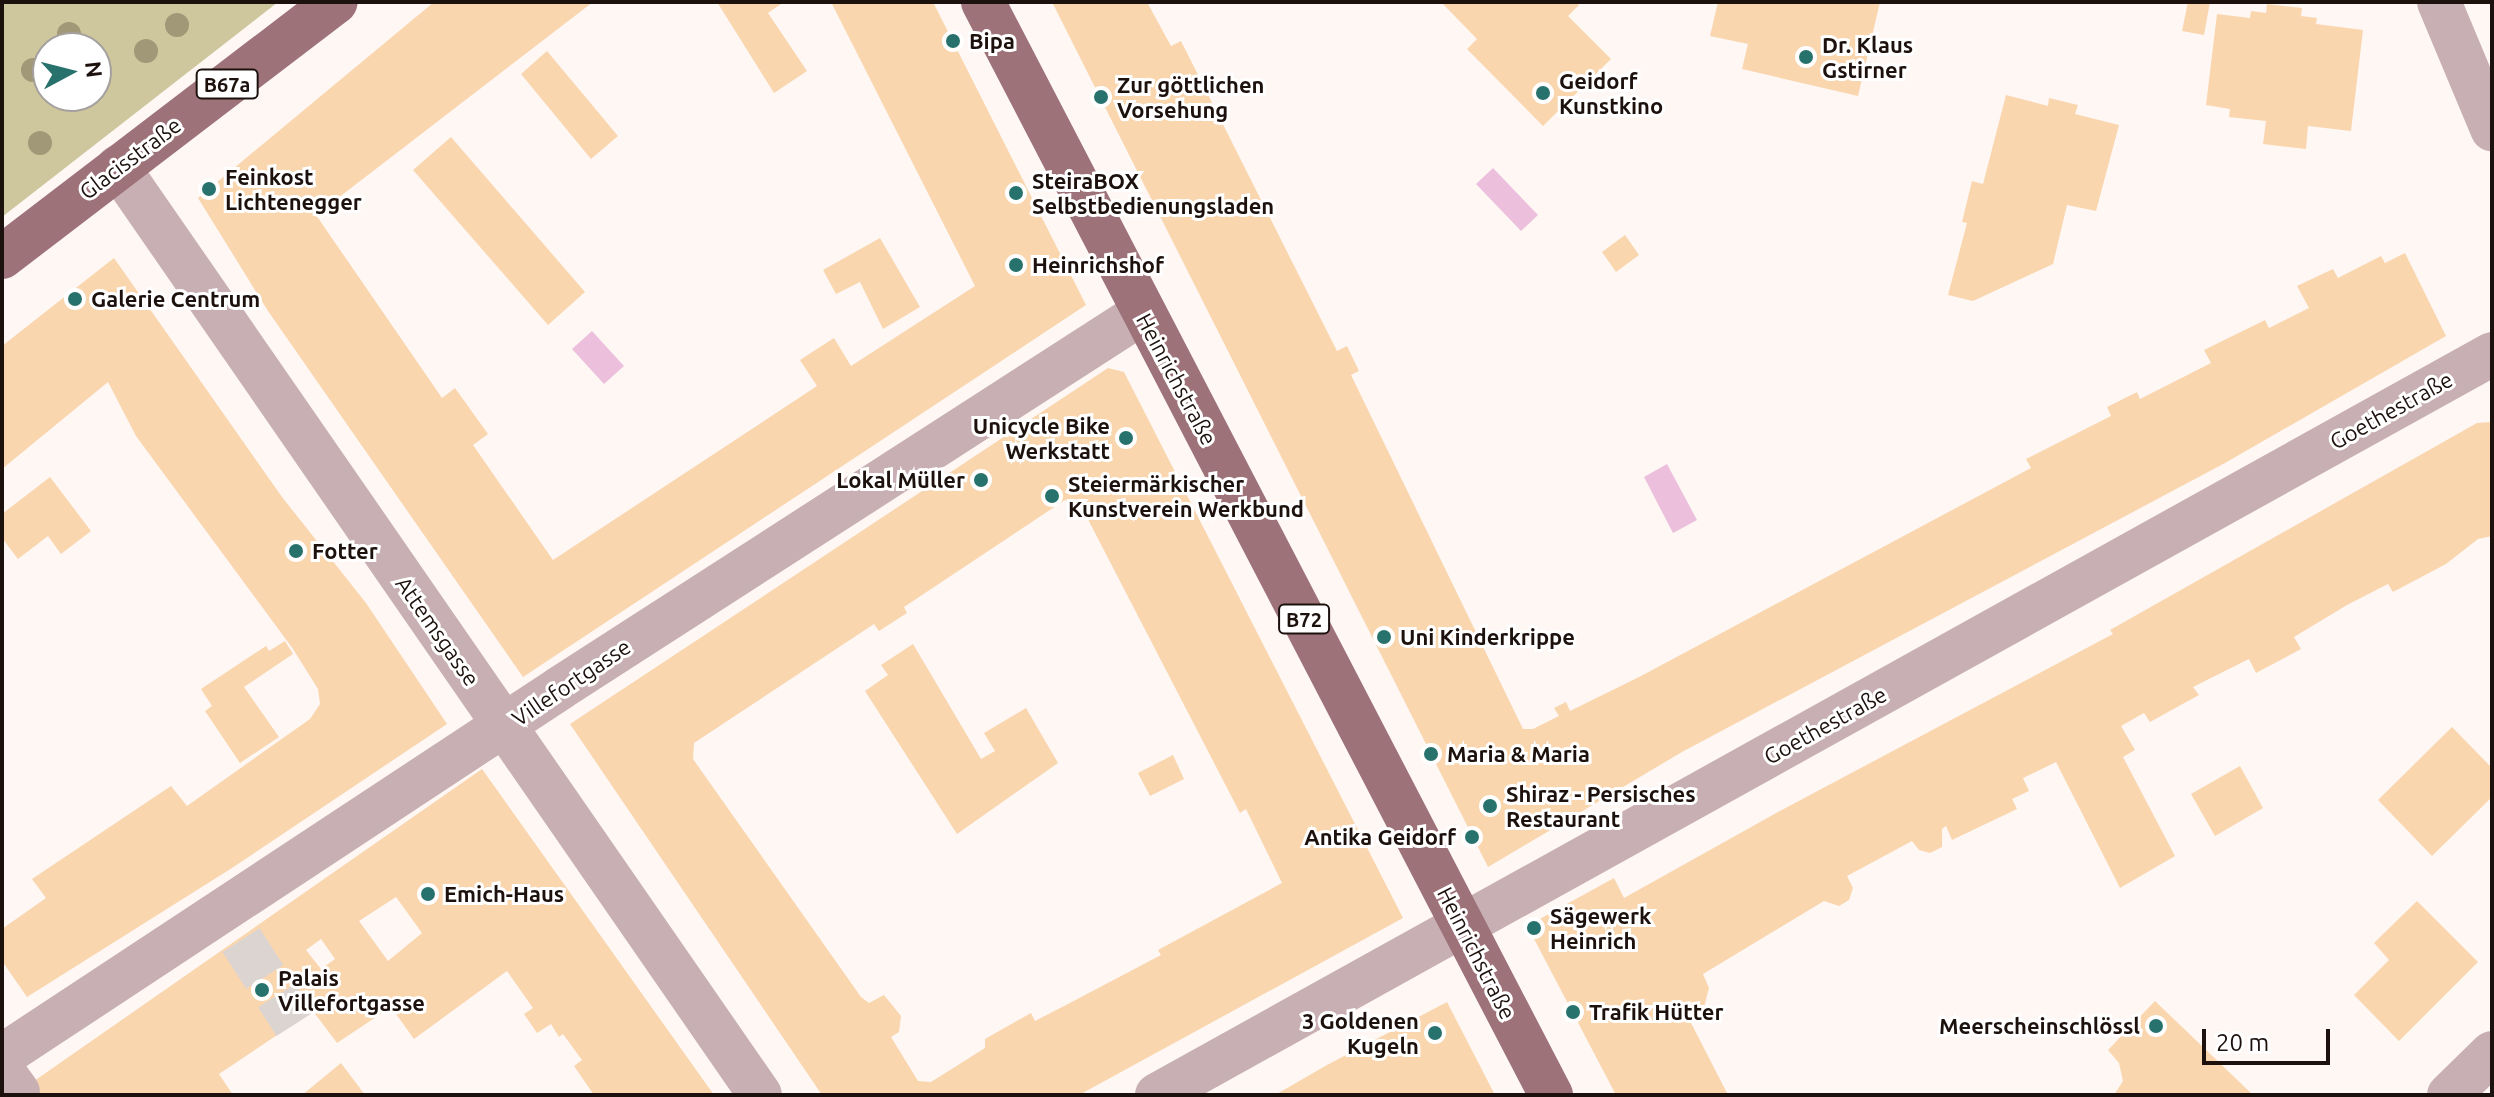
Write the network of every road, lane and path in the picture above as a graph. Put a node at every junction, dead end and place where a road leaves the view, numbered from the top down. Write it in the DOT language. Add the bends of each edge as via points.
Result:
graph roads {
  1 [pos="336,2"];
  2 [pos="983,2"];
  3 [pos="2439,2"];
  4 [pos="2492,129"];
  5 [pos="118,167"];
  6 [pos="2,257"];
  7 [pos="1142,313"];
  8 [pos="2492,354"];
  9 [pos="503,727"];
  10 [pos="1463,927"];
  11 [pos="2492,1053"];
  12 [pos="7,1073"];
  13 [pos="760,1095"];
  14 [pos="1157,1095"];
  15 [pos="1551,1095"];
  16 [pos="2449,1095"];
  1 -- 5 [label="main road, Glacisstraße / B67a"];
  2 -- 7 [label="main road, Heinrichstraße / B72"];
  3 -- 4 [label="street"];
  5 -- 6 [label="main road, Glacisstraße / B67a"];
  5 -- 9 [label="street, Attemsgasse"];
  7 -- 9 [label="street, Villefortgasse"];
  7 -- 10 [label="main road, Heinrichstraße / B72"];
  8 -- 10 [label="street, Goethestraße"];
  9 -- 12 [label="street, Villefortgasse" via="303,877"];
  9 -- 13 [label="street, Attemsgasse"];
  10 -- 14 [label="street, Goethestraße"];
  10 -- 15 [label="main road, Heinrichstraße / B72"];
  11 -- 16 [label="street"];
}
